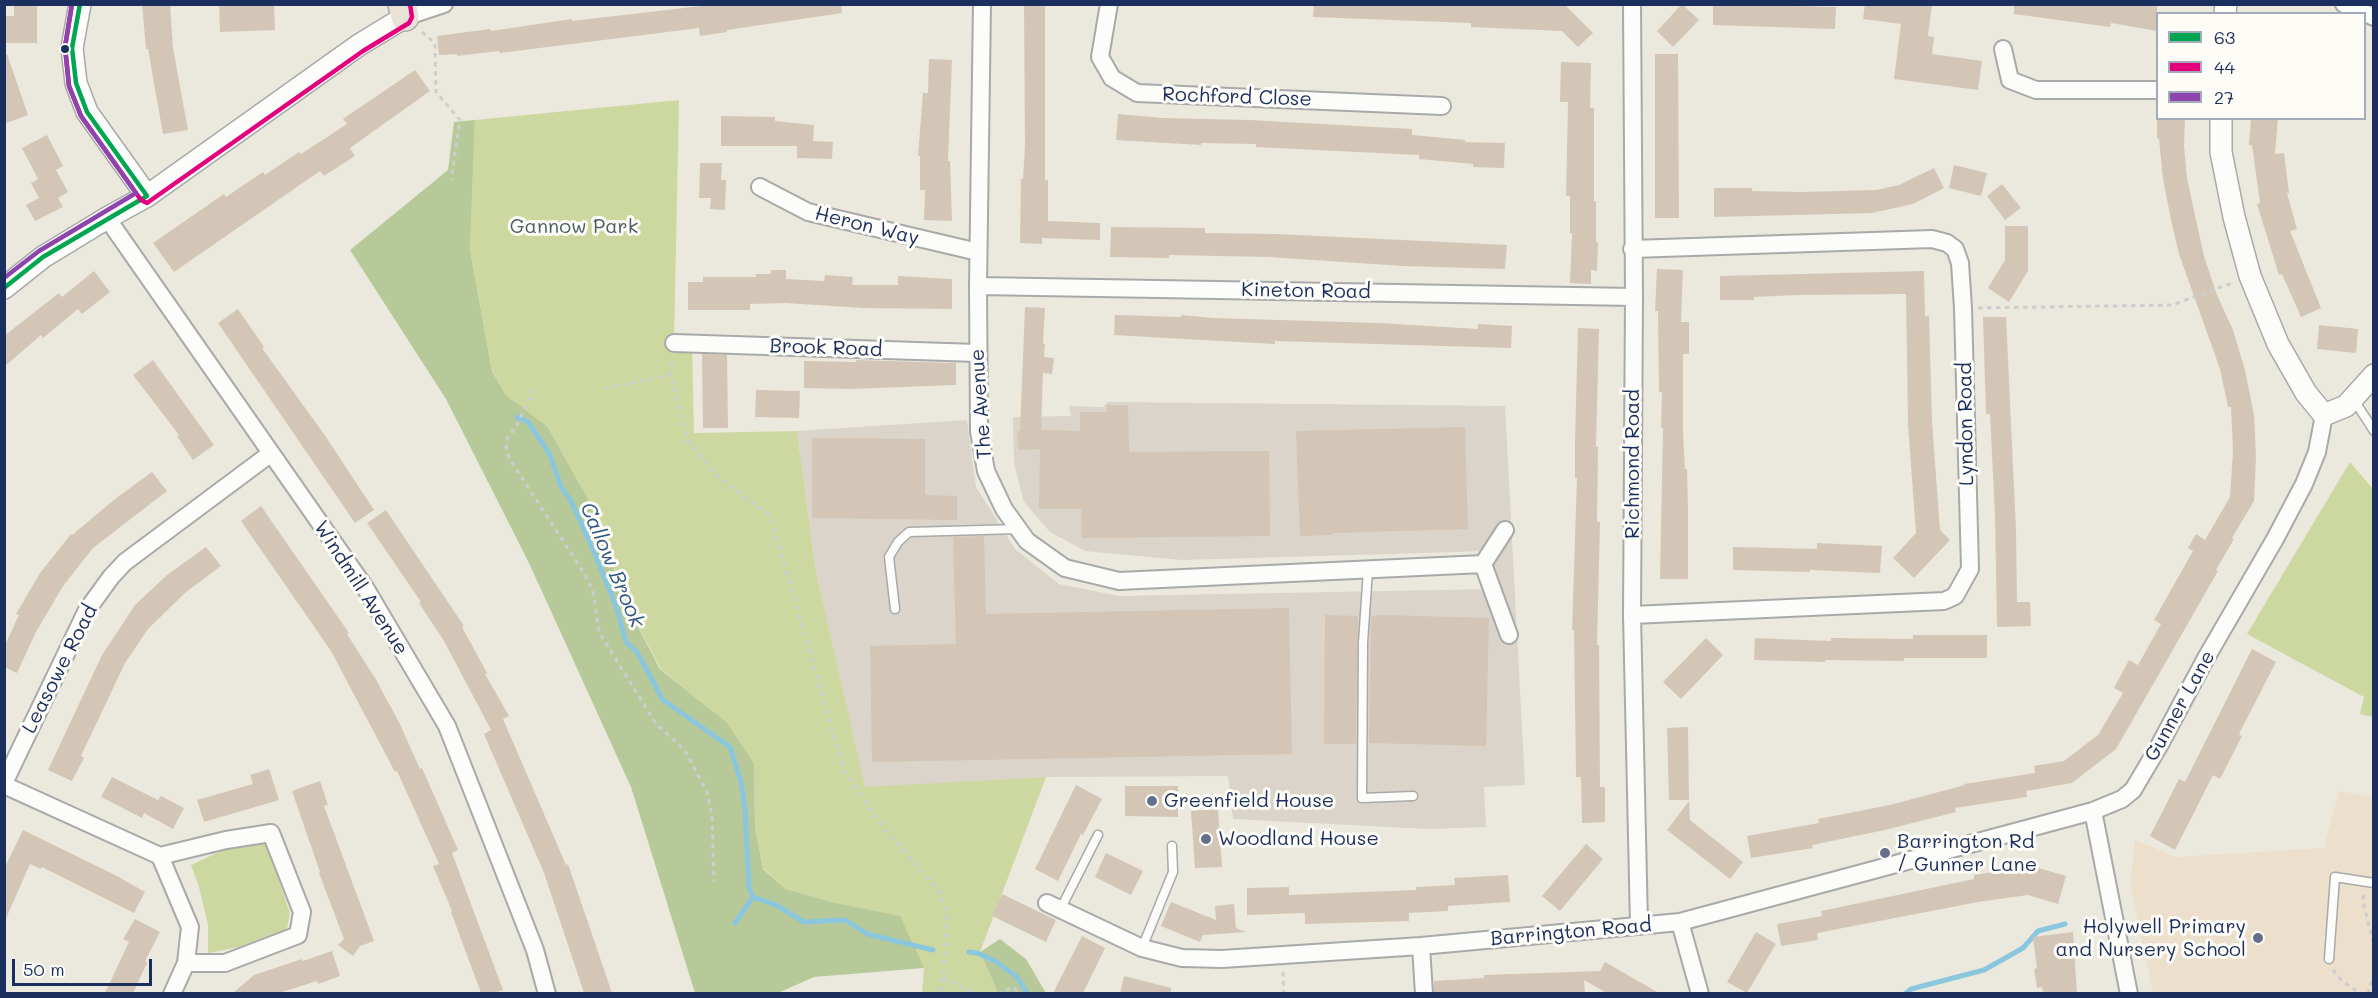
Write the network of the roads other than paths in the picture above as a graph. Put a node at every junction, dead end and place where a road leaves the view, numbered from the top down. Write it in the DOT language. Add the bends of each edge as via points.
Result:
graph roads {
  1 [pos="80,4"];
  2 [pos="444,4"];
  3 [pos="982,4"];
  4 [pos="1109,4"];
  5 [pos="1632,4"];
  6 [pos="2344,4"];
  7 [pos="403,11"];
  8 [pos="2363,12"];
  9 [pos="2003,49"];
  10 [pos="2156,90"];
  11 [pos="1442,106"];
  12 [pos="2220,120"];
  13 [pos="760,187"];
  14 [pos="147,196"];
  15 [pos="106,218"];
  16 [pos="1632,249"];
  17 [pos="978,252"];
  18 [pos="978,286"];
  19 [pos="4,288"];
  20 [pos="1634,297"];
  21 [pos="674,343"];
  22 [pos="977,353"];
  23 [pos="2373,375"];
  24 [pos="2354,400"];
  25 [pos="2324,415"];
  26 [pos="2373,431"];
  27 [pos="270,454"];
  28 [pos="1019,530"];
  29 [pos="1505,530"];
  30 [pos="1483,564"];
  31 [pos="1368,570"];
  32 [pos="895,609"];
  33 [pos="1632,615"];
  34 [pos="1509,636"];
  35 [pos="4,784"];
  36 [pos="1413,796"];
  37 [pos="2093,812"];
  38 [pos="1098,835"];
  39 [pos="1172,846"];
  40 [pos="160,856"];
  41 [pos="2370,882"];
  42 [pos="1053,906"];
  43 [pos="1680,922"];
  44 [pos="1639,924"];
  45 [pos="1421,946"];
  46 [pos="1142,948"];
  47 [pos="2330,959"];
  48 [pos="186,963"];
  49 [pos="172,993"];
  50 [pos="547,993"];
  51 [pos="1424,993"];
  52 [pos="1700,993"];
  53 [pos="2128,993"];
  1 -- 14 [label="street" via="72,48 76,83 87,112"];
  2 -- 7 [label="street"];
  3 -- 17 [label="street, The Avenue"];
  4 -- 11 [label="street, Rochford Close" via="1101,57 1112,78 1137,93"];
  5 -- 16 [label="street, Richmond Road"];
  6 -- 8 [label="street"];
  7 -- 14 [label="street"];
  9 -- 10 [label="street" via="2010,80 2036,90"];
  12 -- 25 [label="street" via="2221,152 2250,276 2278,344 2306,393"];
  13 -- 17 [label="street, Heron Way" via="808,212"];
  14 -- 15 [label="street"];
  15 -- 19 [label="street" via="43,257"];
  15 -- 27 [label="street, Windmill Avenue"];
  16 -- 20 [label="street, Richmond Road"];
  16 -- 33 [label="street, Lyndon Road" via="1932,239 1955,249 1964,308 1970,569 1955,596 1944,602"];
  17 -- 18 [label="street, The Avenue"];
  18 -- 20 [label="street, Kineton Road"];
  18 -- 22 [label="street, The Avenue"];
  20 -- 33 [label="street, Richmond Road"];
  21 -- 22 [label="street, Brook Road"];
  22 -- 28 [label="street, The Avenue" via="979,431 986,471"];
  23 -- 24 [label="street"];
  24 -- 25 [label="street"];
  24 -- 26 [label="lane"];
  25 -- 37 [label="street, Gunner Lane" via="2317,452 2304,484 2133,790"];
  27 -- 35 [label="street, Leasowe Road" via="125,562 111,577 87,610"];
  27 -- 50 [label="street, Windmill Avenue" via="366,589 447,726 535,950"];
  28 -- 31 [label="street, The Avenue" via="1027,541 1065,568 1119,581"];
  28 -- 32 [label="lane" via="909,531 889,557"];
  29 -- 30 [label="street"];
  30 -- 31 [label="street, The Avenue"];
  30 -- 34 [label="street"];
  31 -- 36 [label="lane" via="1363,643 1362,798"];
  33 -- 44 [label="street, Richmond Road"];
  35 -- 40 [label="street"];
  37 -- 43 [label="street, Barrington Road"];
  37 -- 53 [label="street"];
  38 -- 42 [label="lane"];
  39 -- 46 [label="lane" via="1173,872"];
  40 -- 48 [label="street" via="190,927"];
  40 -- 48 [label="street" via="271,833 302,912 298,935 225,963"];
  41 -- 47 [label="lane" via="2336,877"];
  42 -- 46 [label="street, Barrington Road"];
  43 -- 44 [label="street, Barrington Road"];
  43 -- 52 [label="street"];
  44 -- 45 [label="street, Barrington Road"];
  45 -- 46 [label="street, Barrington Road" via="1222,959 1182,958"];
  45 -- 51 [label="street"];
  48 -- 49 [label="street"];
}
